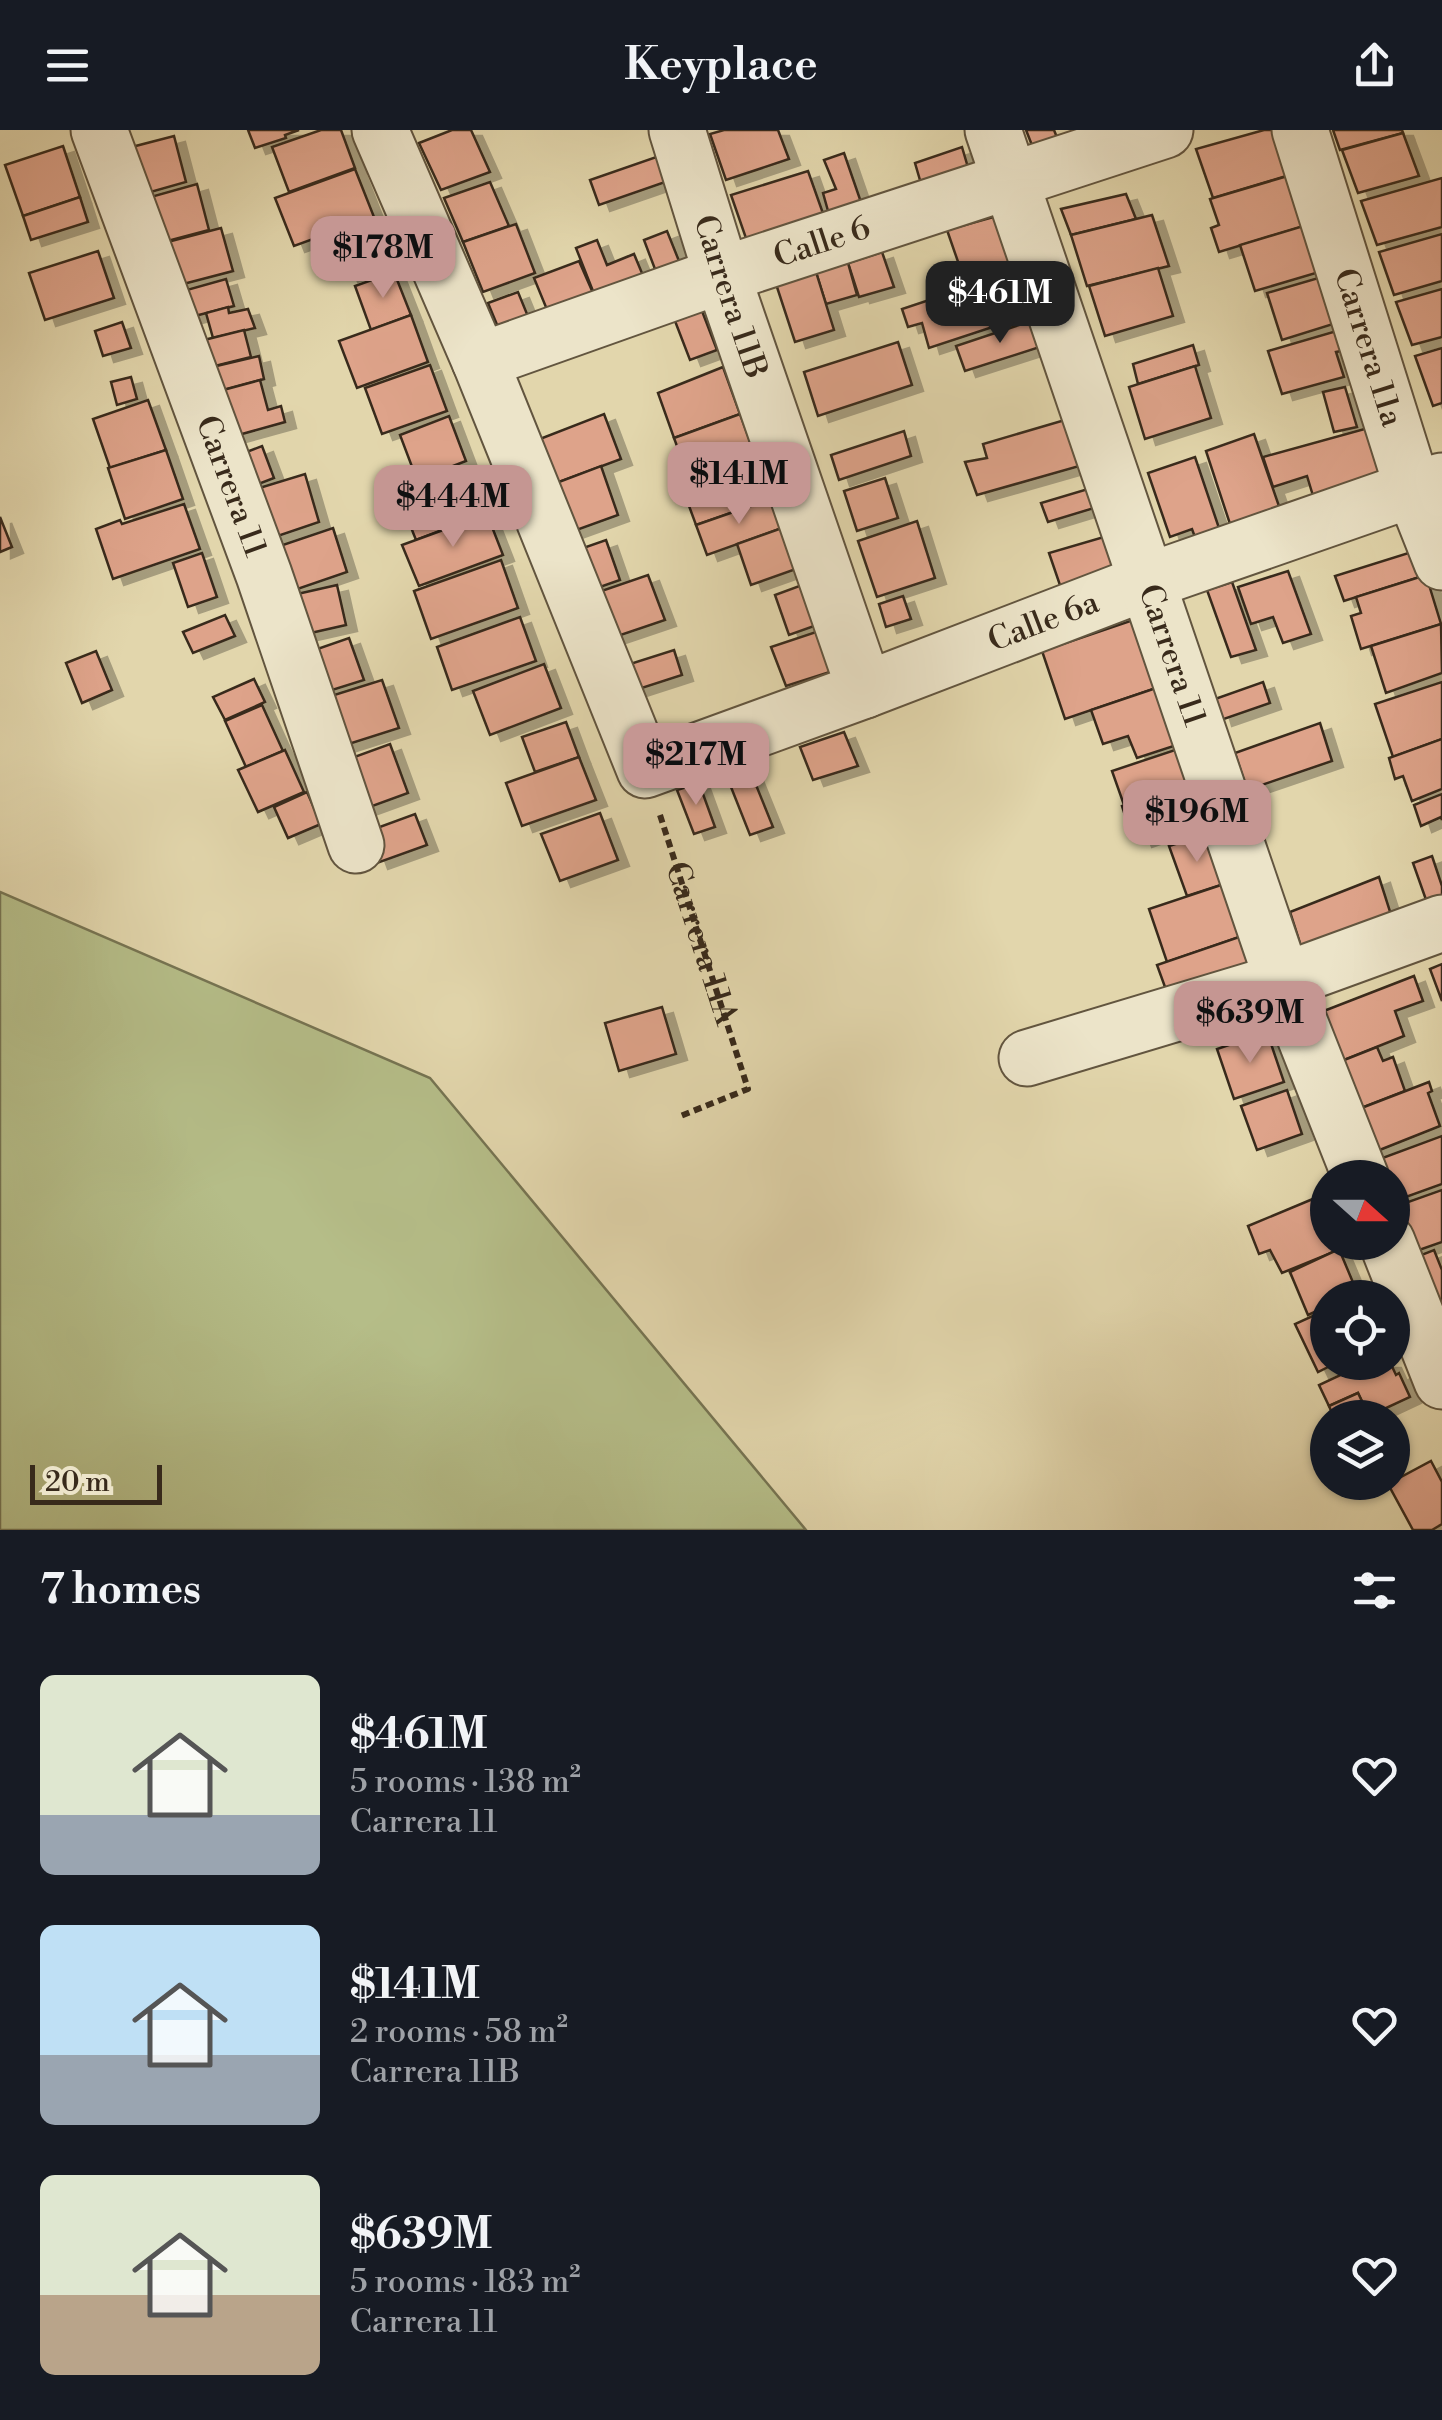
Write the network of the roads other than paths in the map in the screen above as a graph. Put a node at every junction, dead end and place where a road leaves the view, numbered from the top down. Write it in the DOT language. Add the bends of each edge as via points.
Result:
graph roads {
  1 [pos="99,130"];
  2 [pos="380,130"];
  3 [pos="678,130"];
  4 [pos="1166,130"];
  5 [pos="1300,130"];
  6 [pos="1002,154"];
  7 [pos="722,275"];
  8 [pos="480,361"];
  9 [pos="1428,484"];
  10 [pos="1442,562"];
  11 [pos="1149,581"];
  12 [pos="865,690"];
  13 [pos="356,845"];
  14 [pos="1442,923"];
  15 [pos="1284,981"];
  16 [pos="1026,1058"];
  17 [pos="1354,1160"];
  18 [pos="1394,1260"];
  19 [pos="1442,1381"];
  1 -- 13 [label="street, Carrera 11"];
  2 -- 8 [label="street"];
  3 -- 7 [label="street, Carrera 11B"];
  4 -- 6 [label="street, Calle 6"];
  5 -- 9 [label="street, Carrera 11a"];
  6 -- 7 [label="street, Calle 6"];
  6 -- 11 [label="street, Carrera 11"];
  7 -- 8 [label="street, Calle 6"];
  7 -- 12 [label="street, Carrera 11B"];
  8 -- 12 [label="street, Calle 6a" via="645,770"];
  9 -- 10 [label="street, Carrera 11a"];
  9 -- 11 [label="street, Calle 6a"];
  11 -- 12 [label="street, Calle 6a"];
  11 -- 15 [label="street, Carrera 11"];
  14 -- 15 [label="street"];
  15 -- 16 [label="street"];
  15 -- 17 [label="street, Carrera 11"];
  18 -- 19 [label="street"];
}
